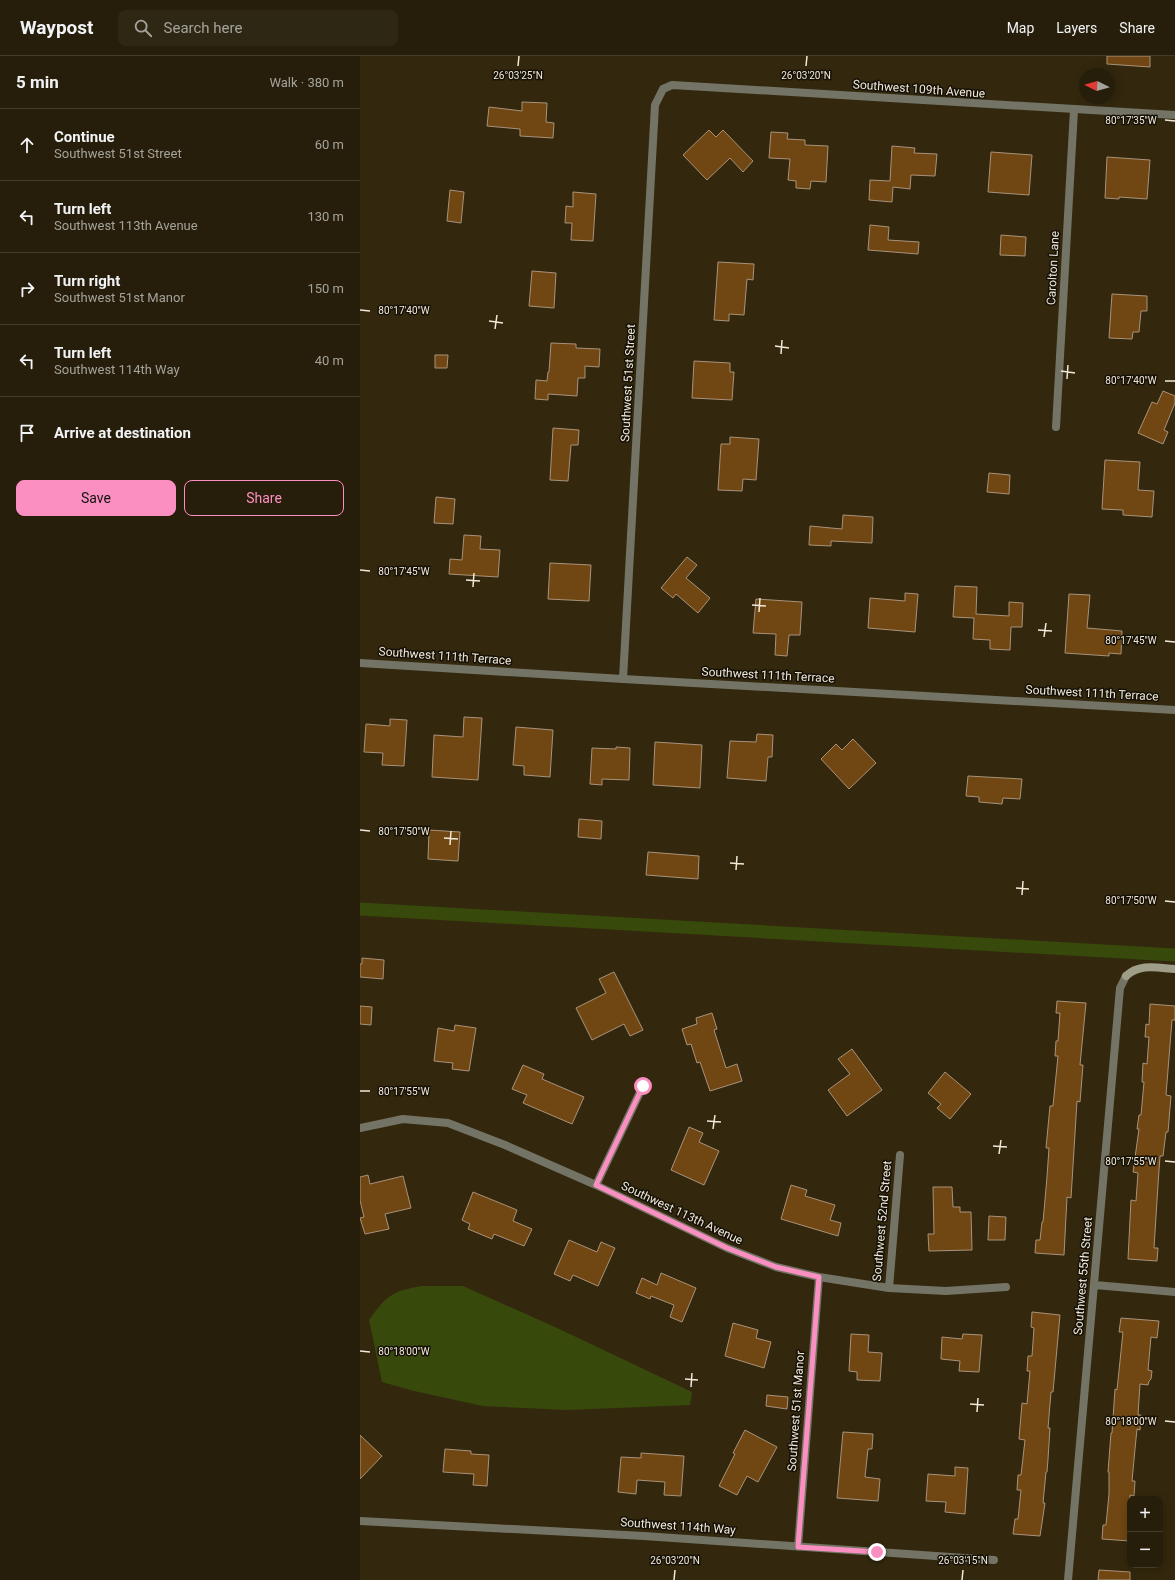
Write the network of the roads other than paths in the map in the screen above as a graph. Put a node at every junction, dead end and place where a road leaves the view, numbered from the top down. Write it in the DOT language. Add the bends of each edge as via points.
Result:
graph roads {
  1 [pos="663,89"];
  2 [pos="1074,110"];
  3 [pos="1175,115"];
  4 [pos="1056,427"];
  5 [pos="360,663"];
  6 [pos="623,679"];
  7 [pos="1175,710"];
  8 [pos="1175,969"];
  9 [pos="643,1086"];
  10 [pos="360,1128"];
  11 [pos="900,1155"];
  12 [pos="596,1185"];
  13 [pos="819,1277"];
  14 [pos="1095,1285"];
  15 [pos="1006,1287"];
  16 [pos="888,1288"];
  17 [pos="1175,1292"];
  18 [pos="360,1521"];
  19 [pos="798,1547"];
  20 [pos="994,1560"];
  21 [pos="1068,1580"];
  1 -- 2 [label="street, Southwest 109th Avenue" via="672,85"];
  1 -- 6 [label="street, Southwest 51st Street" via="655,105"];
  2 -- 3 [label="street, Southwest 109th Avenue"];
  2 -- 4 [label="street, Carolton Lane"];
  5 -- 6 [label="street, Southwest 111th Terrace"];
  6 -- 7 [label="street, Southwest 111th Terrace"];
  8 -- 14 [label="street, Southwest 55th Street" via="1135,968 1126,976 1120,988"];
  9 -- 12 [label="street"];
  10 -- 12 [label="street, Southwest 113th Avenue" via="403,1119 448,1123"];
  11 -- 16 [label="street, Southwest 52nd Street"];
  12 -- 13 [label="street, Southwest 113th Avenue" via="727,1248 776,1267"];
  13 -- 16 [label="street, Southwest 113th Avenue"];
  13 -- 19 [label="street, Southwest 51st Manor"];
  14 -- 17 [label="street"];
  14 -- 21 [label="street, Southwest 55th Street"];
  15 -- 16 [label="street, Southwest 113th Avenue" via="946,1291"];
  18 -- 19 [label="street, Southwest 114th Way"];
  19 -- 20 [label="street, Southwest 114th Way"];
}
